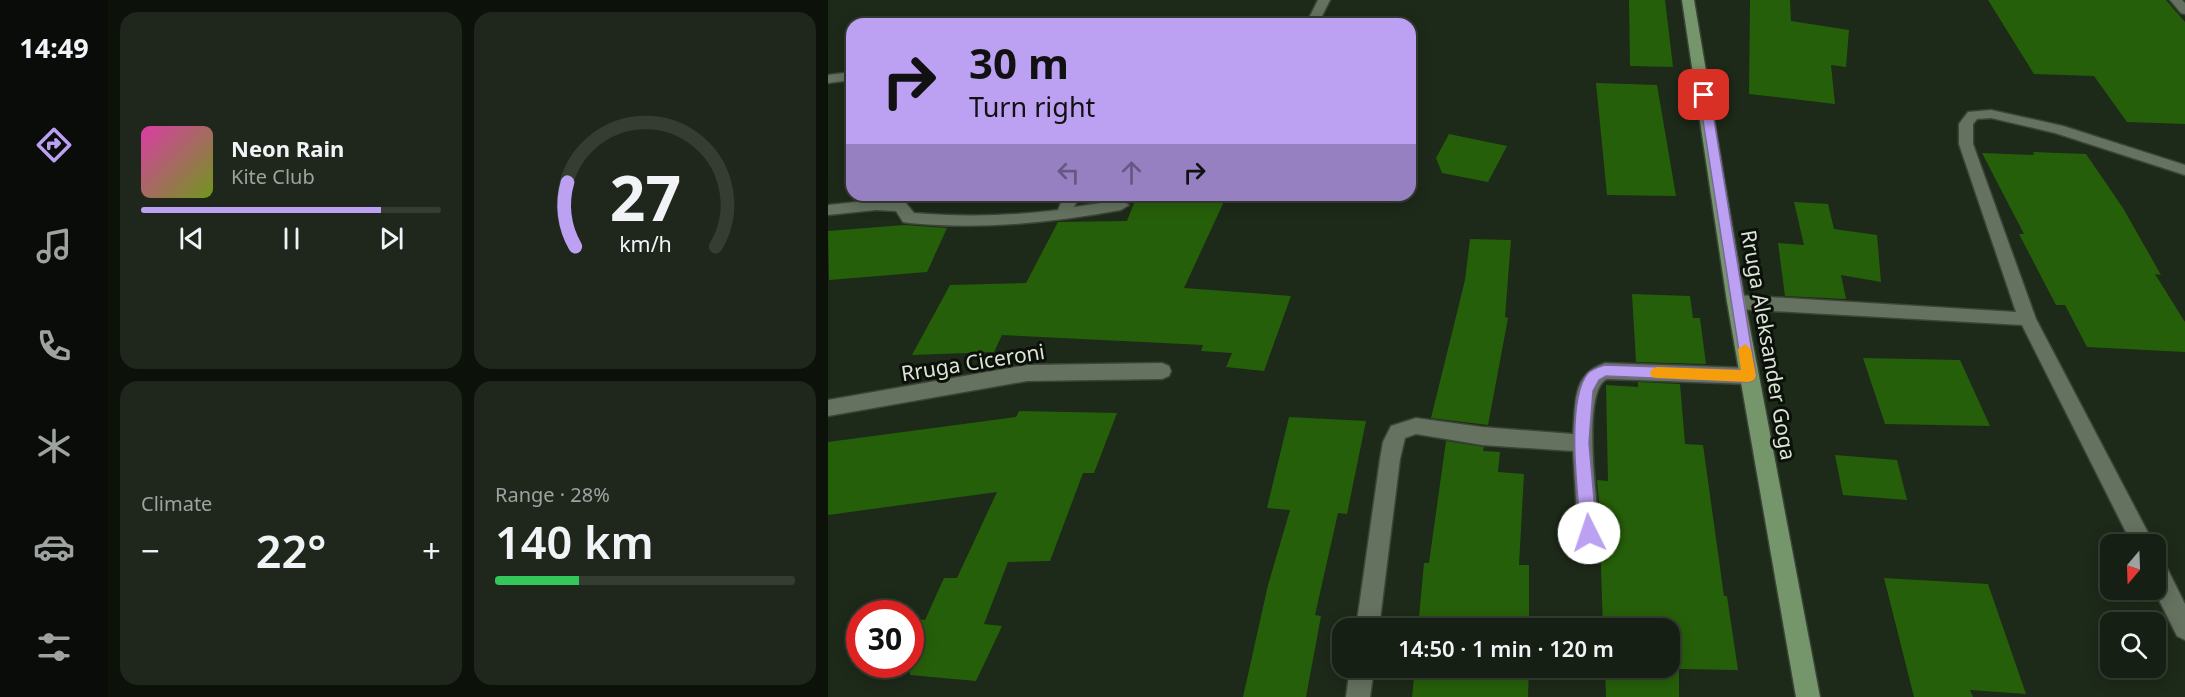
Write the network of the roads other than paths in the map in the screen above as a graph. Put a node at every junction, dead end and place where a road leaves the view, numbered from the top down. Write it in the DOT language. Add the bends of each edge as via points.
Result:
graph roads {
  1 [pos="1324,0"];
  2 [pos="1688,0"];
  3 [pos="2176,0"];
  4 [pos="2185,10"];
  5 [pos="1315,18"];
  6 [pos="846,77"];
  7 [pos="828,79"];
  8 [pos="2185,170"];
  9 [pos="1069,201"];
  10 [pos="1121,205"];
  11 [pos="828,210"];
  12 [pos="1063,216"];
  13 [pos="1736,302"];
  14 [pos="2027,319"];
  15 [pos="1162,370"];
  16 [pos="1749,376"];
  17 [pos="828,408"];
  18 [pos="1582,443"];
  19 [pos="1589,533"];
  20 [pos="2138,534"];
  21 [pos="2166,583"];
  22 [pos="2177,597"];
  23 [pos="1368,618"];
  24 [pos="2185,628"];
  25 [pos="1361,678"];
  26 [pos="1358,697"];
  27 [pos="1808,697"];
  1 -- 5 [label="street"];
  2 -- 13 [label="main road, Rruga Aleksander Goga"];
  3 -- 4 [label="street"];
  6 -- 7 [label="street"];
  8 -- 14 [label="street" via="2058,129 1991,114 1972,115 1966,124 1966,144"];
  9 -- 12 [label="street"];
  10 -- 12 [label="street"];
  11 -- 12 [label="street" via="900,206 909,218 947,222"];
  13 -- 14 [label="street"];
  13 -- 16 [label="main road, Rruga Aleksander Goga"];
  14 -- 20 [label="street"];
  15 -- 17 [label="street, Rruga Ciceroni" via="1027,373"];
  16 -- 18 [label="street" via="1605,371 1594,376 1586,391"];
  16 -- 27 [label="main road, Rruga Aleksander Goga"];
  18 -- 19 [label="street"];
  18 -- 23 [label="street" via="1482,436 1416,426 1398,432 1390,459"];
  21 -- 22 [label="street"];
  22 -- 24 [label="street"];
  25 -- 26 [label="street"];
}
